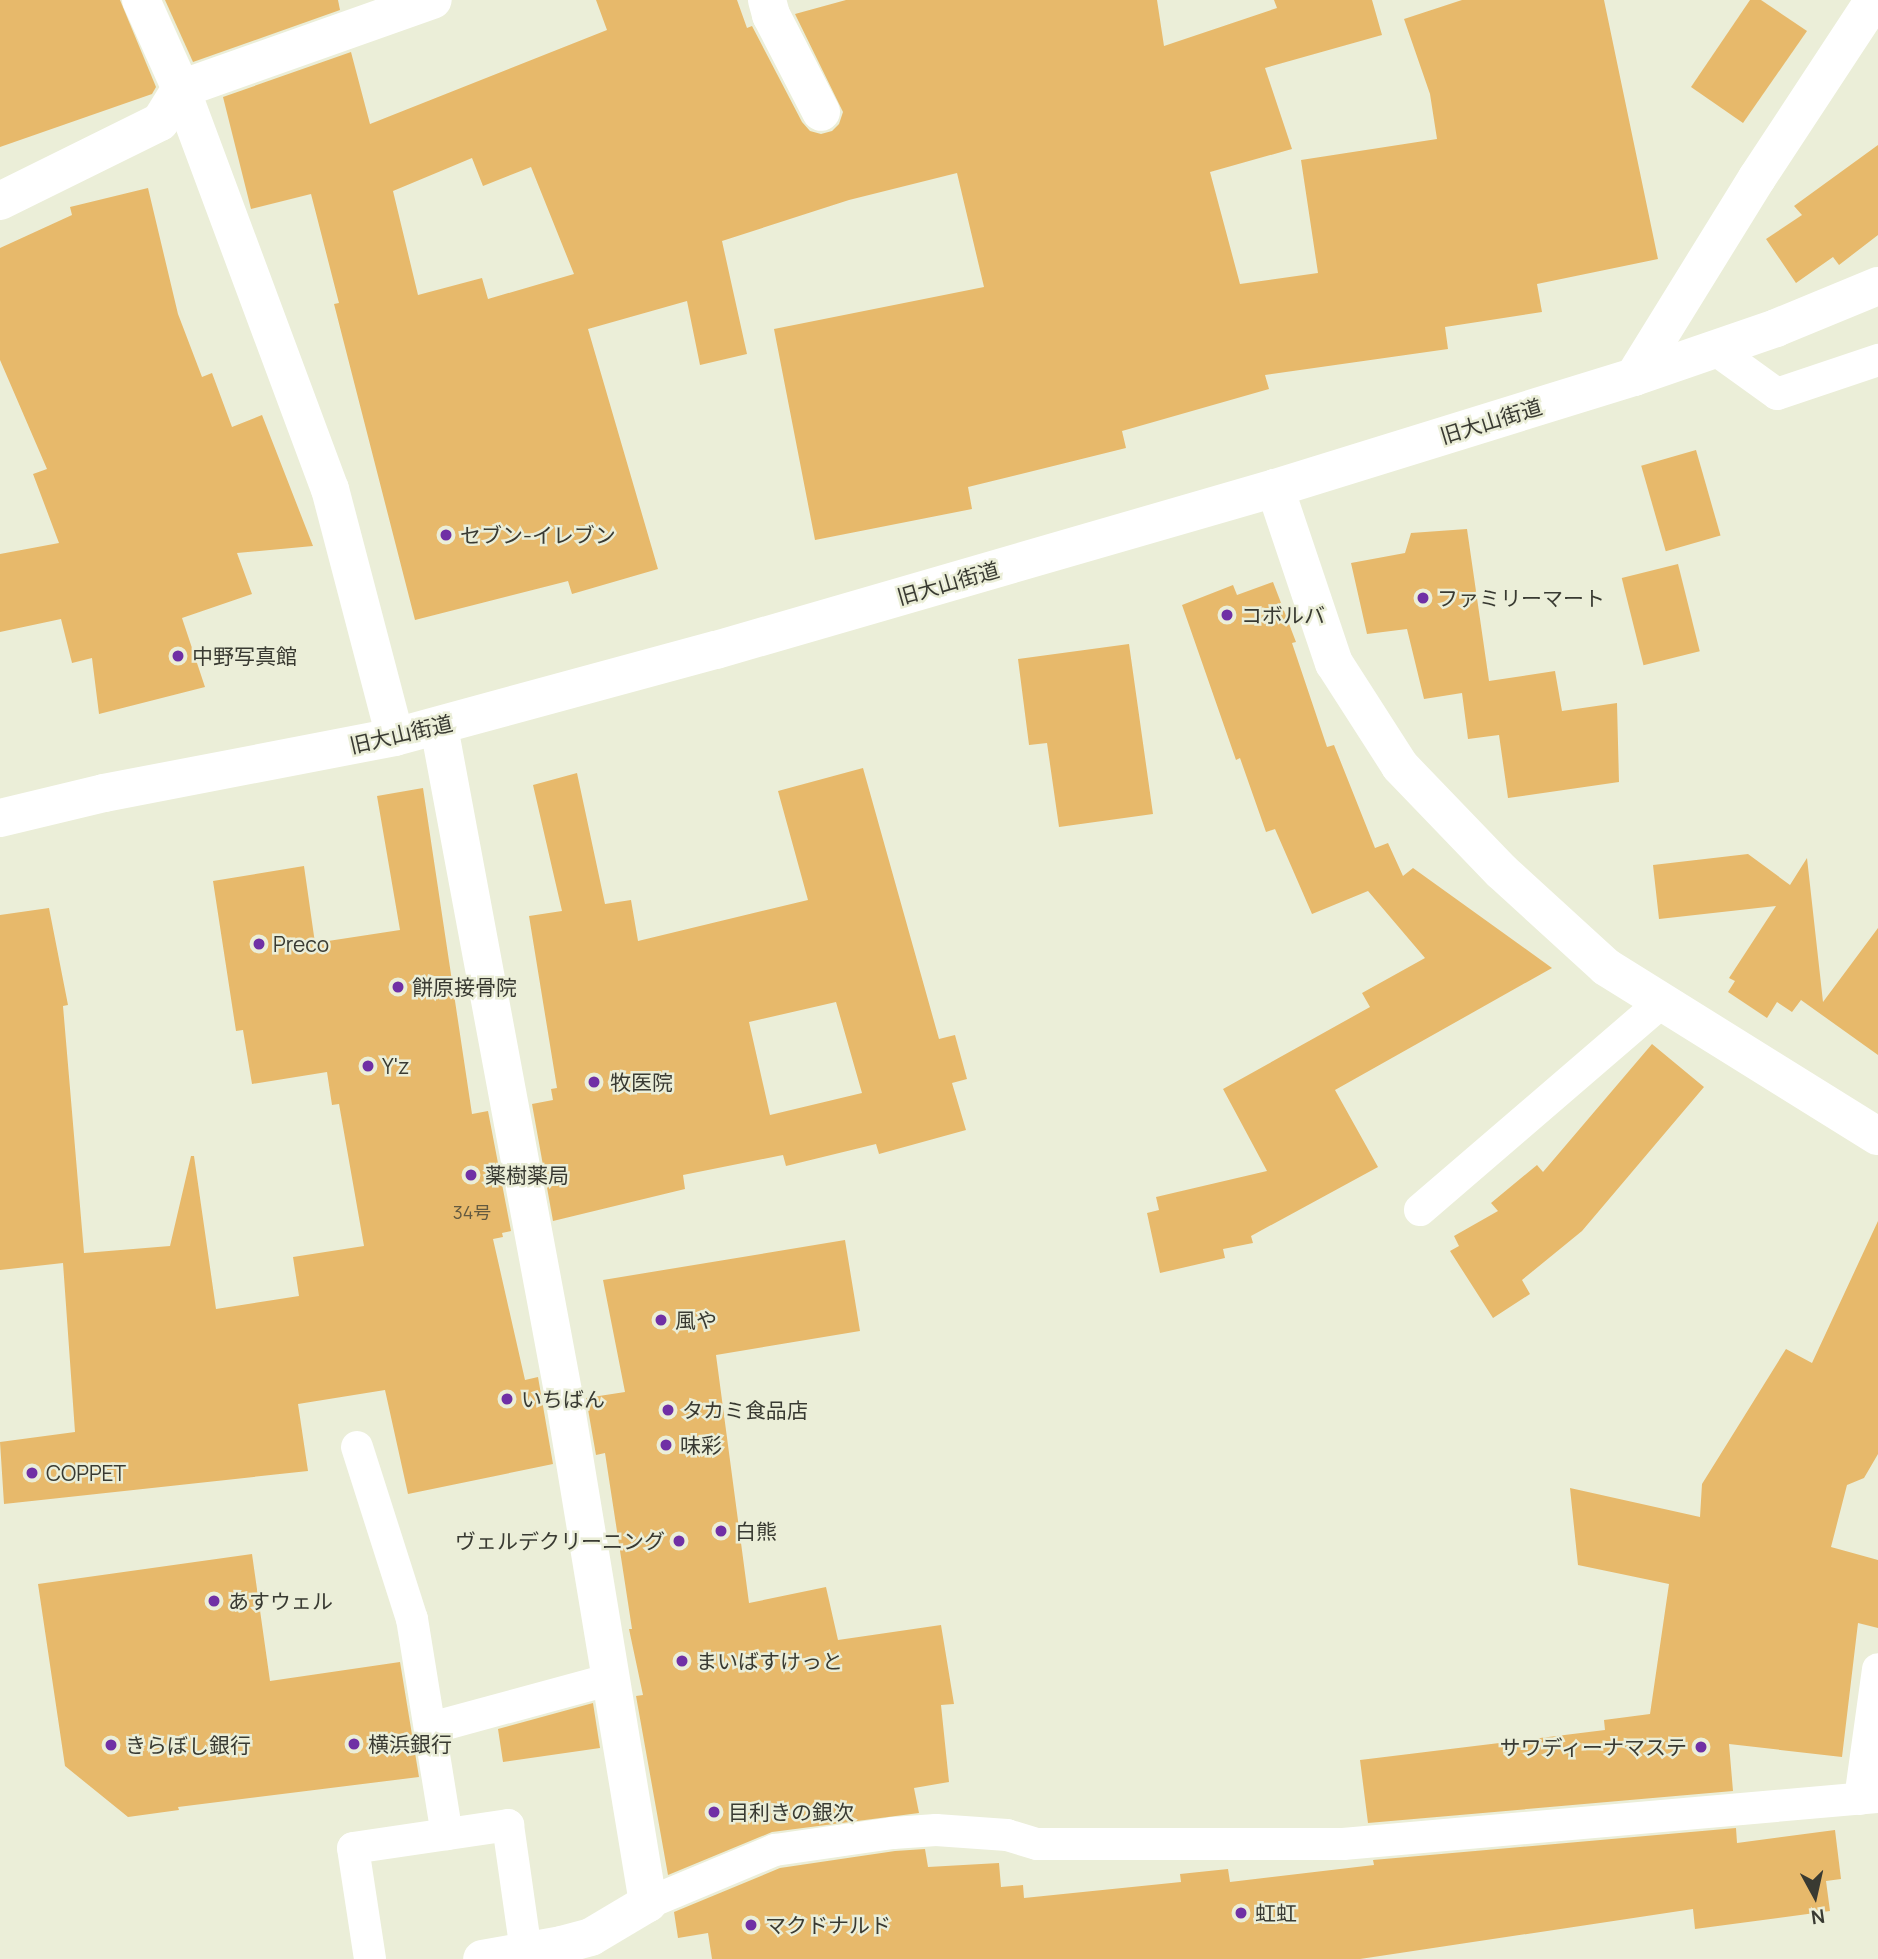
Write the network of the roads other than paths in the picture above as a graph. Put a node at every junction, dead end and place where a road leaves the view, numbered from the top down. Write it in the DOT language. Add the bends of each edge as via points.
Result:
graph roads {
  1 [pos="141,0"];
  2 [pos="433,0"];
  3 [pos="767,0"];
  4 [pos="1874,0"];
  5 [pos="181,89"];
  6 [pos="821,112"];
  7 [pos="0,201"];
  8 [pos="1878,286"];
  9 [pos="1716,349"];
  10 [pos="1878,360"];
  11 [pos="1634,377"];
  12 [pos="1275,488"];
  13 [pos="439,727"];
  14 [pos="395,737"];
  15 [pos="0,818"];
  16 [pos="1662,1002"];
  17 [pos="1878,1136"];
  18 [pos="1420,1210"];
  19 [pos="357,1447"];
  20 [pos="1878,1669"];
  21 [pos="611,1679"];
  22 [pos="431,1728"];
  23 [pos="1869,1798"];
  24 [pos="447,1834"];
  25 [pos="648,1903"];
  26 [pos="526,1951"];
  27 [pos="370,1959"];
  28 [pos="482,1959"];
  1 -- 5 [label="street"];
  2 -- 5 [label="street"];
  3 -- 6 [label="street"];
  4 -- 11 [label="street"];
  5 -- 7 [label="street" via="160,122"];
  5 -- 14 [label="street" via="330,489"];
  8 -- 9 [label="street, 旧大山街道"];
  9 -- 10 [label="lane" via="1777,394"];
  9 -- 11 [label="street, 旧大山街道"];
  11 -- 12 [label="street, 旧大山街道"];
  12 -- 13 [label="street, 旧大山街道"];
  12 -- 16 [label="street" via="1334,663 1400,766 1501,871 1606,967"];
  13 -- 14 [label="street, 旧大山街道"];
  13 -- 21 [label="street" via="565,1402"];
  14 -- 15 [label="street, 旧大山街道" via="104,793"];
  16 -- 17 [label="street"];
  16 -- 18 [label="lane"];
  19 -- 22 [label="lane" via="412,1619"];
  20 -- 23 [label="lane"];
  21 -- 22 [label="lane"];
  21 -- 25 [label="street"];
  22 -- 24 [label="lane"];
  23 -- 25 [label="lane" via="1343,1844 1037,1844 1007,1835 936,1830 775,1850"];
  24 -- 26 [label="lane" via="508,1825"];
  24 -- 27 [label="lane" via="353,1848"];
  25 -- 26 [label="street" via="591,1937"];
  26 -- 28 [label="street"];
}
